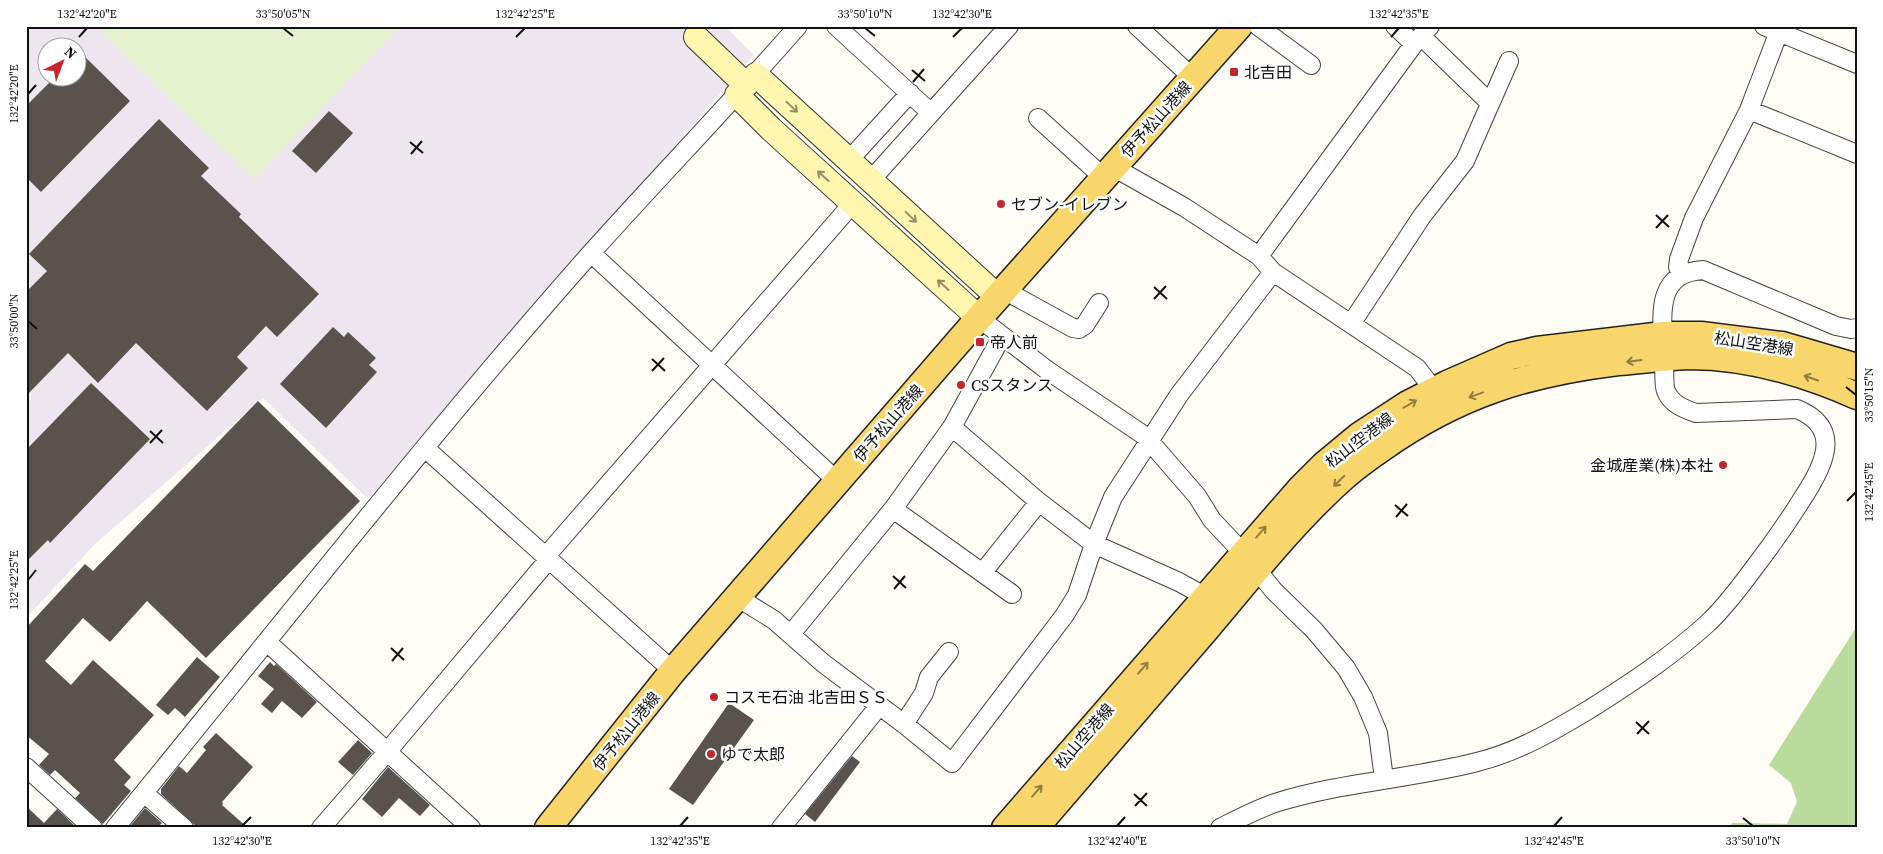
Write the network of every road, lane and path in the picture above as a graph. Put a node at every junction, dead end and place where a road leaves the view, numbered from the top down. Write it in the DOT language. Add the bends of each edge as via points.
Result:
graph roads {
  1 [pos="798,26"];
  2 [pos="836,26"];
  3 [pos="1009,26"];
  4 [pos="1137,26"];
  5 [pos="1239,26"];
  6 [pos="1258,26"];
  7 [pos="1399,28"];
  8 [pos="1775,29"];
  9 [pos="1422,35"];
  10 [pos="696,37"];
  11 [pos="1509,61"];
  12 [pos="1312,64"];
  13 [pos="1857,64"];
  14 [pos="1193,78"];
  15 [pos="746,85"];
  16 [pos="910,93"];
  17 [pos="1490,103"];
  18 [pos="1749,110"];
  19 [pos="932,113"];
  20 [pos="1038,118"];
  21 [pos="1857,154"];
  22 [pos="849,160"];
  23 [pos="1108,172"];
  24 [pos="871,180"];
  25 [pos="853,203"];
  26 [pos="591,253"];
  27 [pos="1259,256"];
  28 [pos="1273,272"];
  29 [pos="1682,275"];
  30 [pos="1001,294"];
  31 [pos="1099,303"];
  32 [pos="979,318"];
  33 [pos="1351,324"];
  34 [pos="1857,328"];
  35 [pos="1002,336"];
  36 [pos="1664,346"];
  37 [pos="711,364"];
  38 [pos="1857,367"];
  39 [pos="1434,390"];
  40 [pos="1857,396"];
  41 [pos="952,427"];
  42 [pos="1149,442"];
  43 [pos="426,448"];
  44 [pos="837,481"];
  45 [pos="1039,502"];
  46 [pos="893,509"];
  47 [pos="1094,544"];
  48 [pos="547,558"];
  49 [pos="1250,561"];
  50 [pos="983,572"];
  51 [pos="1012,594"];
  52 [pos="1206,596"];
  53 [pos="737,597"];
  54 [pos="791,634"];
  55 [pos="267,642"];
  56 [pos="949,652"];
  57 [pos="673,671"];
  58 [pos="879,706"];
  59 [pos="904,724"];
  60 [pos="387,752"];
  61 [pos="26,767"];
  62 [pos="1384,780"];
  63 [pos="144,792"];
  64 [pos="93,828"];
  65 [pos="115,828"];
  66 [pos="184,828"];
  67 [pos="321,828"];
  68 [pos="471,828"];
  69 [pos="548,828"];
  70 [pos="781,828"];
  71 [pos="1005,828"];
  72 [pos="1035,828"];
  73 [pos="1220,828"];
  1 -- 15 [label="street"];
  2 -- 16 [label="street"];
  3 -- 19 [label="street"];
  4 -- 14 [label="street"];
  5 -- 14 [label="main road, 伊予松山港線"];
  6 -- 12 [label="street"];
  7 -- 9 [label="street"];
  8 -- 13 [label="street"];
  8 -- 18 [label="street"];
  9 -- 17 [label="street"];
  9 -- 27 [label="street"];
  10 -- 15 [label="street"];
  11 -- 17 [label="street"];
  14 -- 23 [label="main road, 伊予松山港線"];
  15 -- 22 [label="street, one-way"];
  25 -- 15 [label="street, one-way"];
  15 -- 26 [label="street"];
  16 -- 19 [label="street"];
  16 -- 22 [label="street"];
  17 -- 33 [label="street" via="1465,161 1422,216"];
  18 -- 21 [label="street"];
  18 -- 29 [label="street" via="1694,218 1678,258"];
  19 -- 24 [label="street"];
  20 -- 23 [label="street"];
  22 -- 24 [label="street"];
  23 -- 27 [label="street" via="1184,207"];
  23 -- 30 [label="main road, 伊予松山港線"];
  24 -- 30 [label="street, one-way"];
  32 -- 25 [label="street, one-way"];
  25 -- 37 [label="street"];
  26 -- 37 [label="street"];
  26 -- 43 [label="street"];
  27 -- 28 [label="street"];
  28 -- 33 [label="street"];
  28 -- 42 [label="street" via="1179,395"];
  29 -- 34 [label="street" via="1690,270 1703,270 1836,326"];
  29 -- 36 [label="street" via="1664,296 1661,318"];
  30 -- 31 [label="street" via="1079,329"];
  30 -- 32 [label="main road, 伊予松山港線"];
  32 -- 35 [label="street"];
  32 -- 44 [label="main road, 伊予松山港線"];
  33 -- 39 [label="street" via="1416,368"];
  35 -- 41 [label="street"];
  35 -- 42 [label="street" via="1124,420"];
  36 -- 38 [label="main road, 松山空港線" via="1701,335 1782,345"];
  36 -- 39 [label="main road, 松山空港線" via="1537,350 1511,356"];
  40 -- 36 [label="main road, 松山空港線, one-way" via="1807,376 1770,367 1692,356"];
  36 -- 49 [label="main road, 松山空港線, one-way" via="1589,366 1526,378 1470,397 1432,416 1346,474 1291,530"];
  36 -- 62 [label="street" via="1666,391 1682,409 1696,413 1797,409 1817,420 1824,431 1826,445 1823,464 1787,525 1708,623 1667,658 1625,687 1554,731 1480,762"];
  37 -- 44 [label="street"];
  37 -- 48 [label="street"];
  49 -- 39 [label="main road, 松山空港線, one-way" via="1293,496 1324,465 1359,436"];
  41 -- 45 [label="street"];
  41 -- 46 [label="street"];
  42 -- 47 [label="street" via="1113,497"];
  42 -- 49 [label="street"];
  43 -- 48 [label="street"];
  43 -- 55 [label="street"];
  44 -- 53 [label="main road, 伊予松山港線"];
  45 -- 47 [label="street"];
  45 -- 50 [label="street"];
  46 -- 50 [label="street"];
  46 -- 54 [label="street"];
  47 -- 52 [label="street"];
  47 -- 59 [label="street" via="1077,595 1064,616 952,763"];
  48 -- 57 [label="street"];
  48 -- 60 [label="street"];
  49 -- 52 [label="main road, 松山空港線"];
  49 -- 62 [label="street" via="1346,668 1378,733"];
  49 -- 72 [label="main road, 松山空港線"];
  50 -- 51 [label="street"];
  71 -- 52 [label="main road, 松山空港線, one-way"];
  53 -- 54 [label="street"];
  53 -- 57 [label="main road, 伊予松山港線"];
  54 -- 58 [label="street"];
  55 -- 60 [label="street"];
  55 -- 63 [label="street"];
  56 -- 59 [label="street" via="930,677"];
  57 -- 69 [label="main road, 伊予松山港線"];
  58 -- 59 [label="street"];
  58 -- 70 [label="street"];
  60 -- 67 [label="street"];
  60 -- 68 [label="street"];
  61 -- 64 [label="street"];
  62 -- 73 [label="street" via="1274,803"];
  63 -- 65 [label="street"];
  63 -- 66 [label="street"];
}
